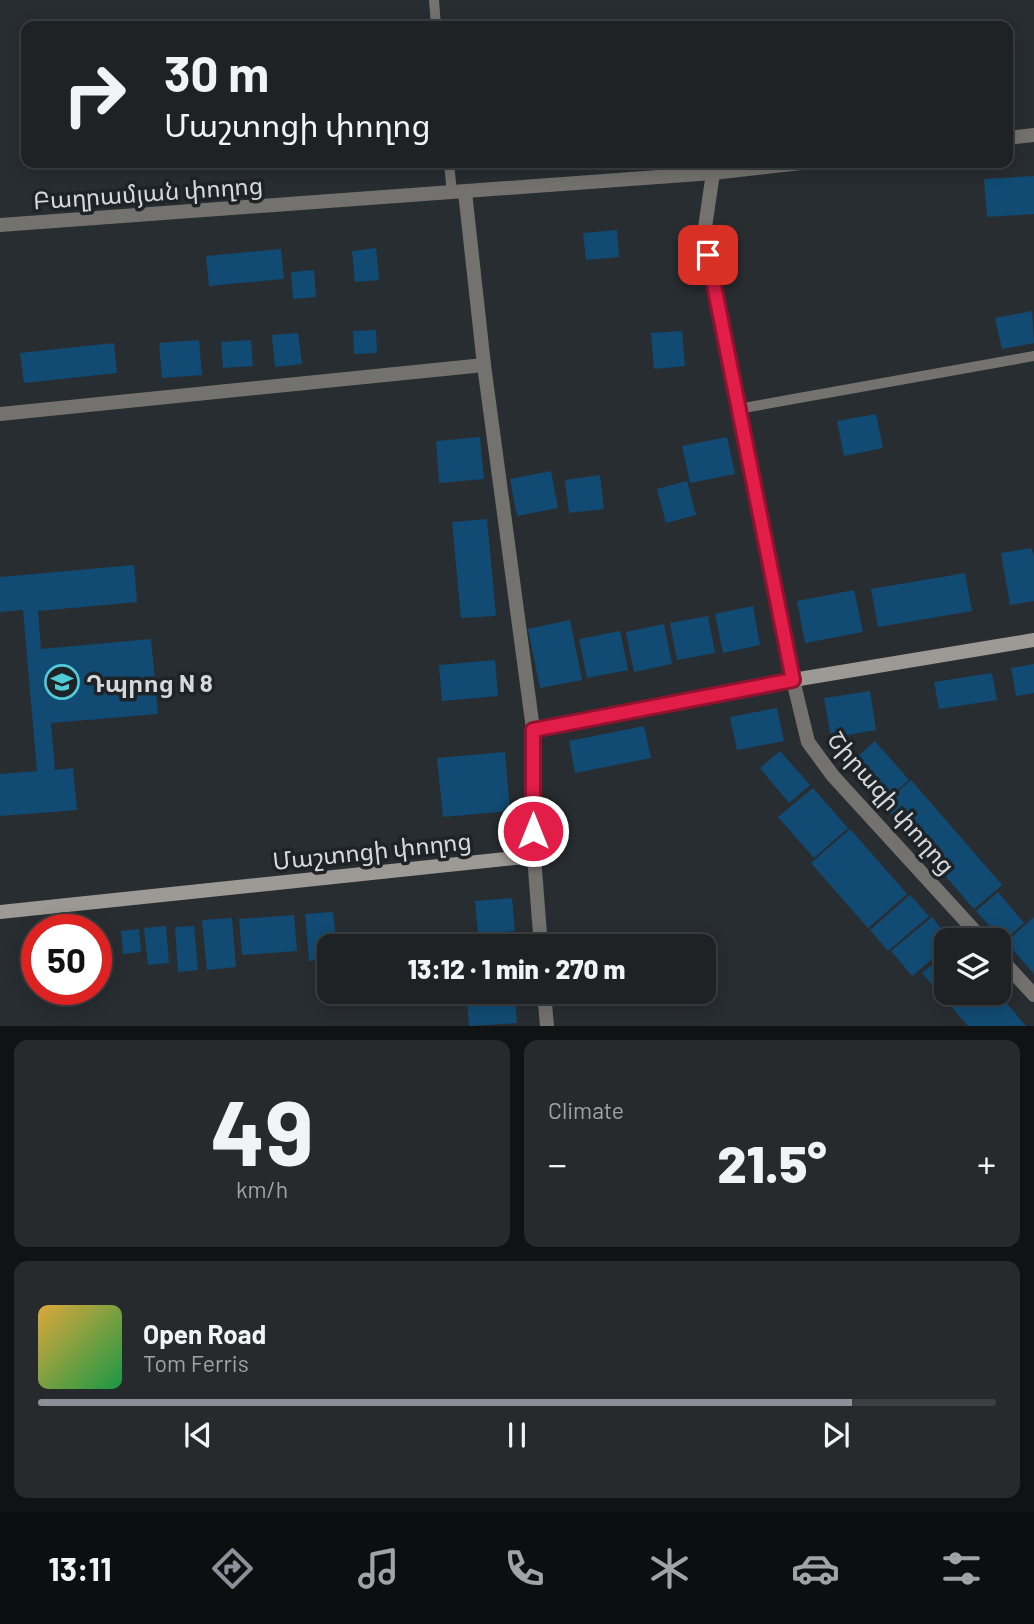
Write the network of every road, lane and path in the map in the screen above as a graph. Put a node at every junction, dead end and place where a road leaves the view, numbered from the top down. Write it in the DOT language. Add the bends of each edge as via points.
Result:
graph roads {
  1 [pos="434,0"];
  2 [pos="436,21"];
  3 [pos="1034,135"];
  4 [pos="1013,137"];
  5 [pos="451,168"];
  6 [pos="757,168"];
  7 [pos="713,173"];
  8 [pos="459,193"];
  9 [pos="0,225"];
  10 [pos="1034,356"];
  11 [pos="484,365"];
  12 [pos="738,409"];
  13 [pos="0,414"];
  14 [pos="1034,640"];
  15 [pos="793,680"];
  16 [pos="533,730"];
  17 [pos="534,856"];
  18 [pos="0,912"];
  19 [pos="972,928"];
  20 [pos="540,934"];
  21 [pos="1011,970"];
  22 [pos="1034,995"];
  23 [pos="545,1004"];
  24 [pos="547,1026"];
  1 -- 2 [label="lane"];
  3 -- 4 [label="street"];
  5 -- 8 [label="lane"];
  6 -- 7 [label="street, Բաղրամյան փողոց"];
  7 -- 8 [label="street, Բաղրամյան փողոց"];
  7 -- 12 [label="street, Շիրազի փողոց" via="704,234"];
  8 -- 9 [label="street, Բաղրամյան փողոց"];
  8 -- 11 [label="street"];
  10 -- 12 [label="lane"];
  11 -- 13 [label="street"];
  11 -- 16 [label="street"];
  12 -- 15 [label="street, Շիրազի փողոց"];
  14 -- 15 [label="main road"];
  15 -- 16 [label="main road"];
  15 -- 19 [label="street, Շիրազի փողոց" via="808,742 824,765"];
  16 -- 17 [label="main road"];
  17 -- 18 [label="main road, Մաշտոցի փողոց"];
  17 -- 20 [label="street"];
  21 -- 22 [label="street"];
  23 -- 24 [label="street"];
}
